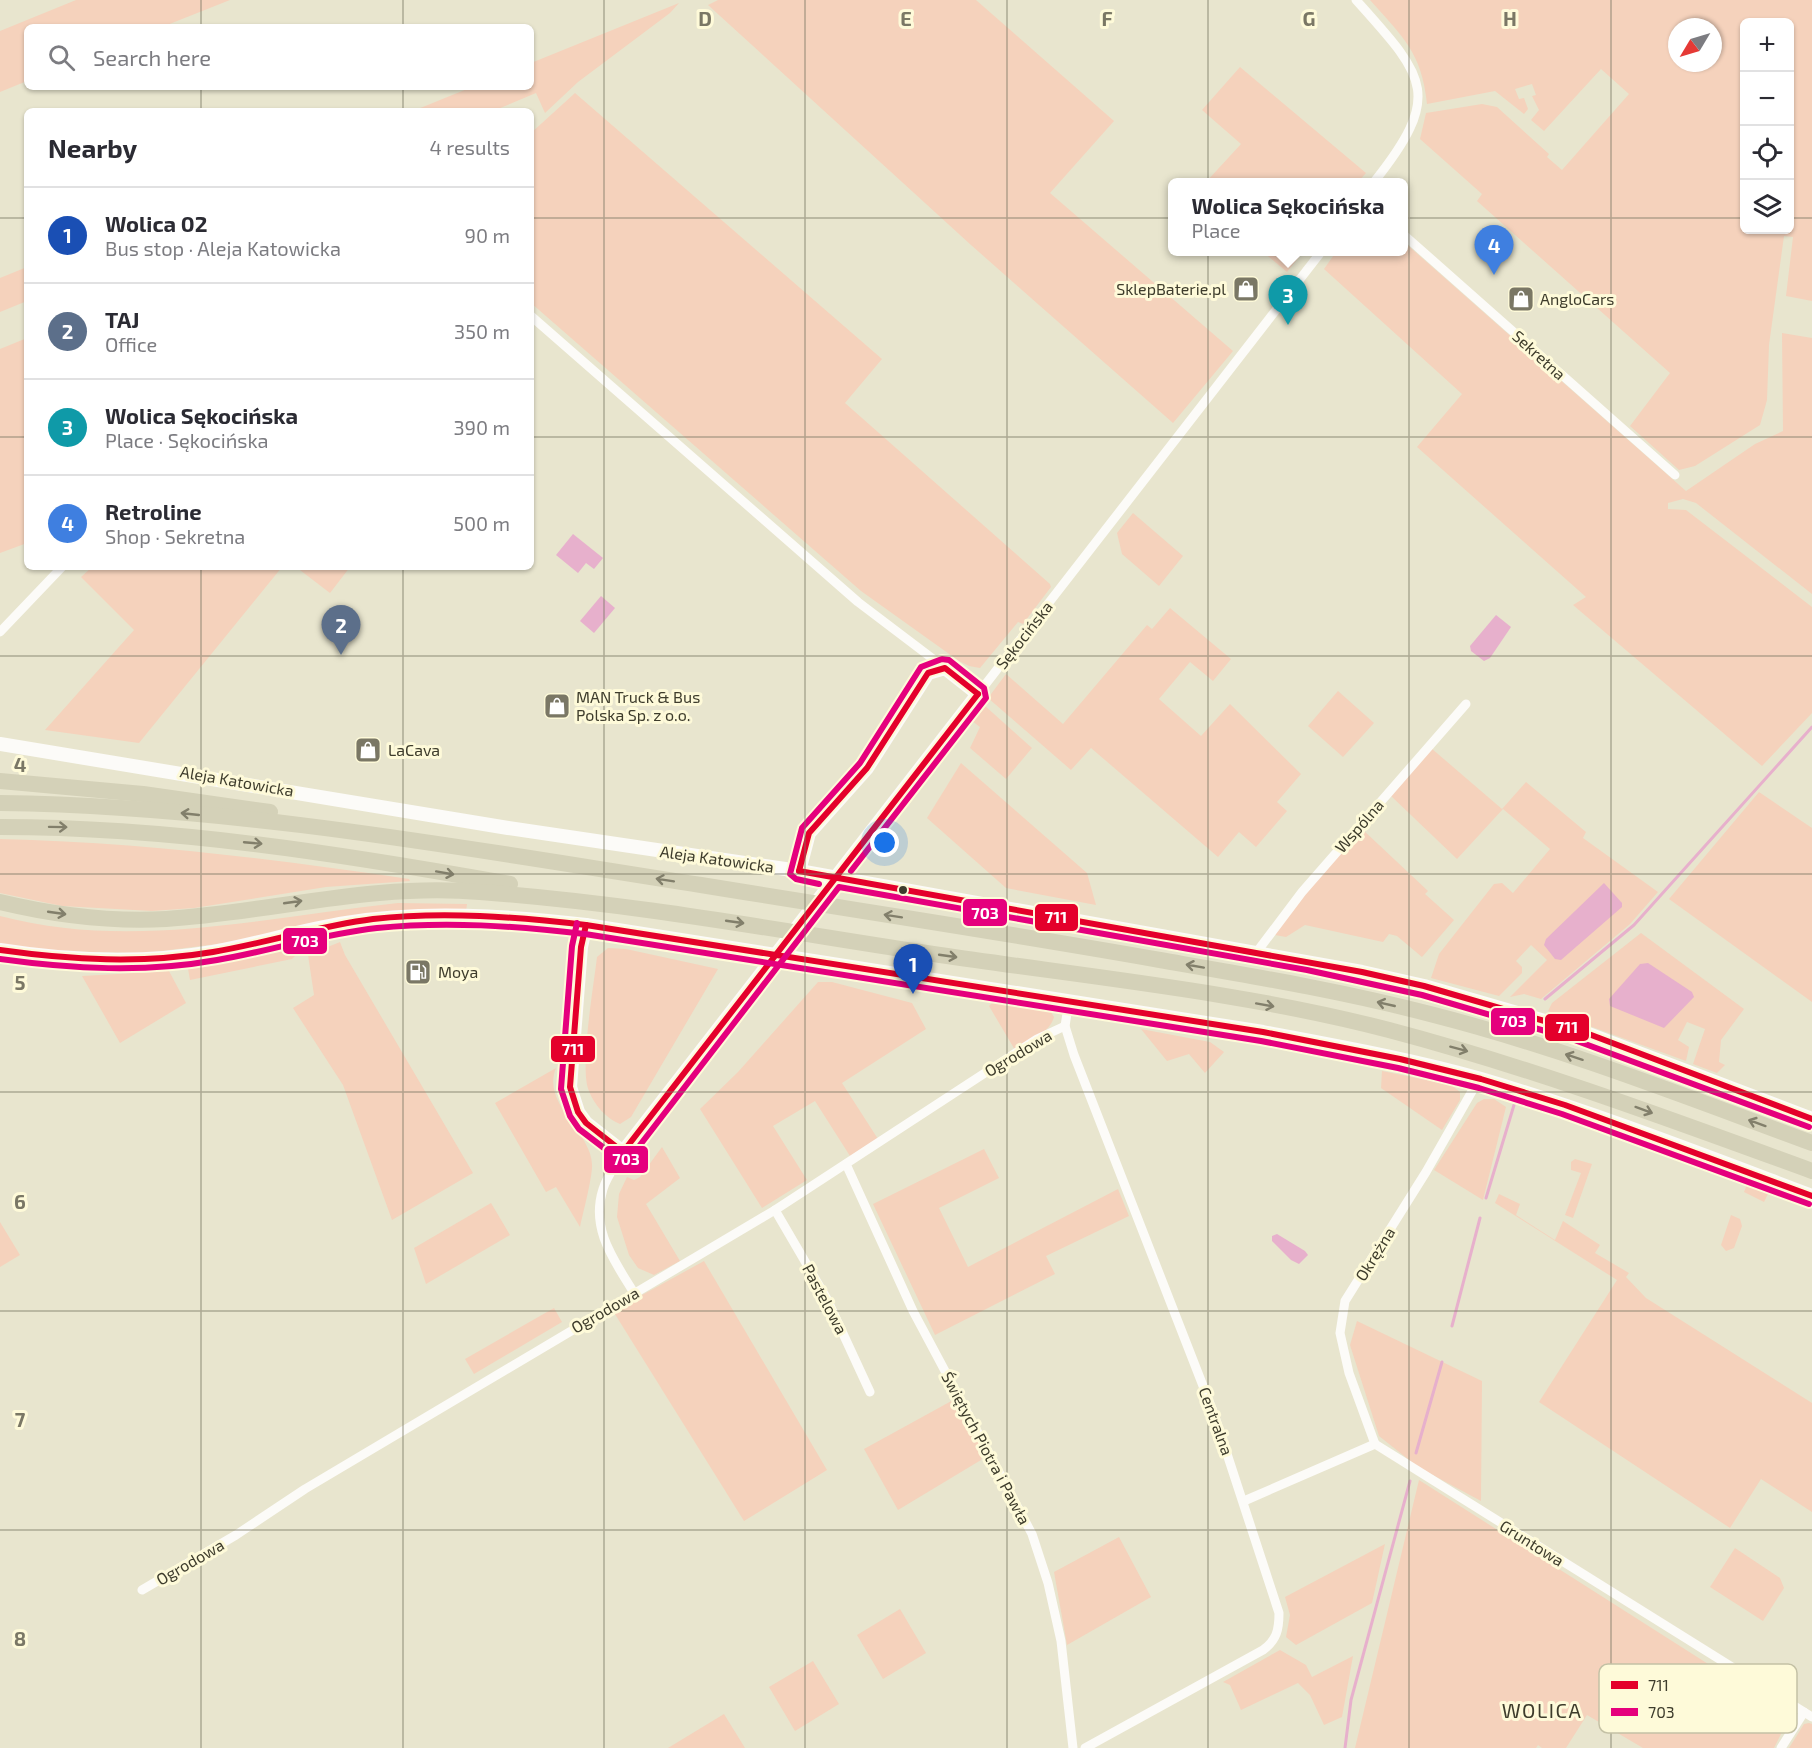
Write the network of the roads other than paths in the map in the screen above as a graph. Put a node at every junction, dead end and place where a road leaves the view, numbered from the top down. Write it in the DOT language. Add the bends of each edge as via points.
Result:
graph roads {
  1 [pos="1356,0"];
  2 [pos="1378,178"];
  3 [pos="1408,239"];
  4 [pos="1318,256"];
  5 [pos="534,319"];
  6 [pos="1674,475"];
  7 [pos="59,570"];
  8 [pos="0,632"];
  9 [pos="945,668"];
  10 [pos="978,694"];
  11 [pos="1466,704"];
  12 [pos="0,744"];
  13 [pos="3,781"];
  14 [pos="0,803"];
  15 [pos="0,827"];
  16 [pos="373,834"];
  17 [pos="799,871"];
  18 [pos="0,902"];
  19 [pos="677,914"];
  20 [pos="586,925"];
  21 [pos="0,950"];
  22 [pos="1256,952"];
  23 [pos="1069,1001"];
  24 [pos="1065,1026"];
  25 [pos="1479,1079"];
  26 [pos="1812,1119"];
  27 [pos="1812,1143"];
  28 [pos="623,1152"];
  29 [pos="846,1164"];
  30 [pos="1812,1171"];
  31 [pos="1812,1196"];
  32 [pos="775,1210"];
  33 [pos="634,1293"];
  34 [pos="870,1392"];
  35 [pos="1374,1444"];
  36 [pos="1244,1501"];
  37 [pos="142,1590"];
  38 [pos="1728,1664"];
  39 [pos="1808,1714"];
  40 [pos="1797,1728"];
  41 [pos="1793,1733"];
  42 [pos="1073,1748"];
  43 [pos="1085,1748"];
  44 [pos="1781,1748"];
  1 -- 2 [label="street" via="1400,49 1417,85 1414,124"];
  3 -- 6 [label="street, Sekretna"];
  4 -- 10 [label="street, Sękocińska"];
  5 -- 9 [label="street" via="858,602"];
  7 -- 8 [label="street"];
  9 -- 10 [label="street"];
  9 -- 17 [label="street" via="928,673 867,768 809,833"];
  10 -- 28 [label="street, Sękocińska"];
  11 -- 22 [label="street, Wspólna" via="1302,892"];
  12 -- 17 [label="street, Aleja Katowicka" via="508,828"];
  13 -- 16 [label="highway" via="234,806"];
  16 -- 14 [label="highway, one-way" via="154,811"];
  15 -- 19 [label="highway, one-way" via="65,827 272,845"];
  27 -- 16 [label="highway, one-way" via="1532,1043 1334,992 1055,941"];
  17 -- 22 [label="street, Aleja Katowicka"];
  18 -- 19 [label="highway, one-way" via="88,917 145,920 343,895 427,889"];
  19 -- 30 [label="highway, one-way" via="1193,992 1382,1028 1564,1081"];
  20 -- 21 [label="street" via="494,917 348,922 211,952 148,958 68,958"];
  20 -- 23 [label="street"];
  20 -- 28 [label="street" via="570,1087 586,1123"];
  22 -- 26 [label="street, Aleja Katowicka" via="1362,972 1491,1004 1586,1033"];
  23 -- 24 [label="street, Centralna"];
  23 -- 25 [label="street" via="1322,1044"];
  24 -- 29 [label="street, Ogrodowa" via="1037,1039"];
  24 -- 36 [label="street, Centralna"];
  25 -- 31 [label="street" via="1605,1119"];
  25 -- 35 [label="street, Okrężna" via="1345,1302 1340,1333 1349,1373"];
  28 -- 33 [label="street, Sękocińska" via="603,1188 599,1212 603,1242"];
  29 -- 32 [label="street, Ogrodowa"];
  29 -- 42 [label="street, Świętych Piotra i Pawła" via="913,1311 1032,1534 1061,1641"];
  32 -- 33 [label="street, Ogrodowa"];
  32 -- 34 [label="street, Pastelowa" via="827,1299"];
  33 -- 37 [label="street, Ogrodowa"];
  35 -- 36 [label="street"];
  35 -- 38 [label="street, Gruntowa"];
  36 -- 43 [label="street, Centralna" via="1278,1613 1274,1641"];
  39 -- 40 [label="street"];
  41 -- 44 [label="street"];
}
